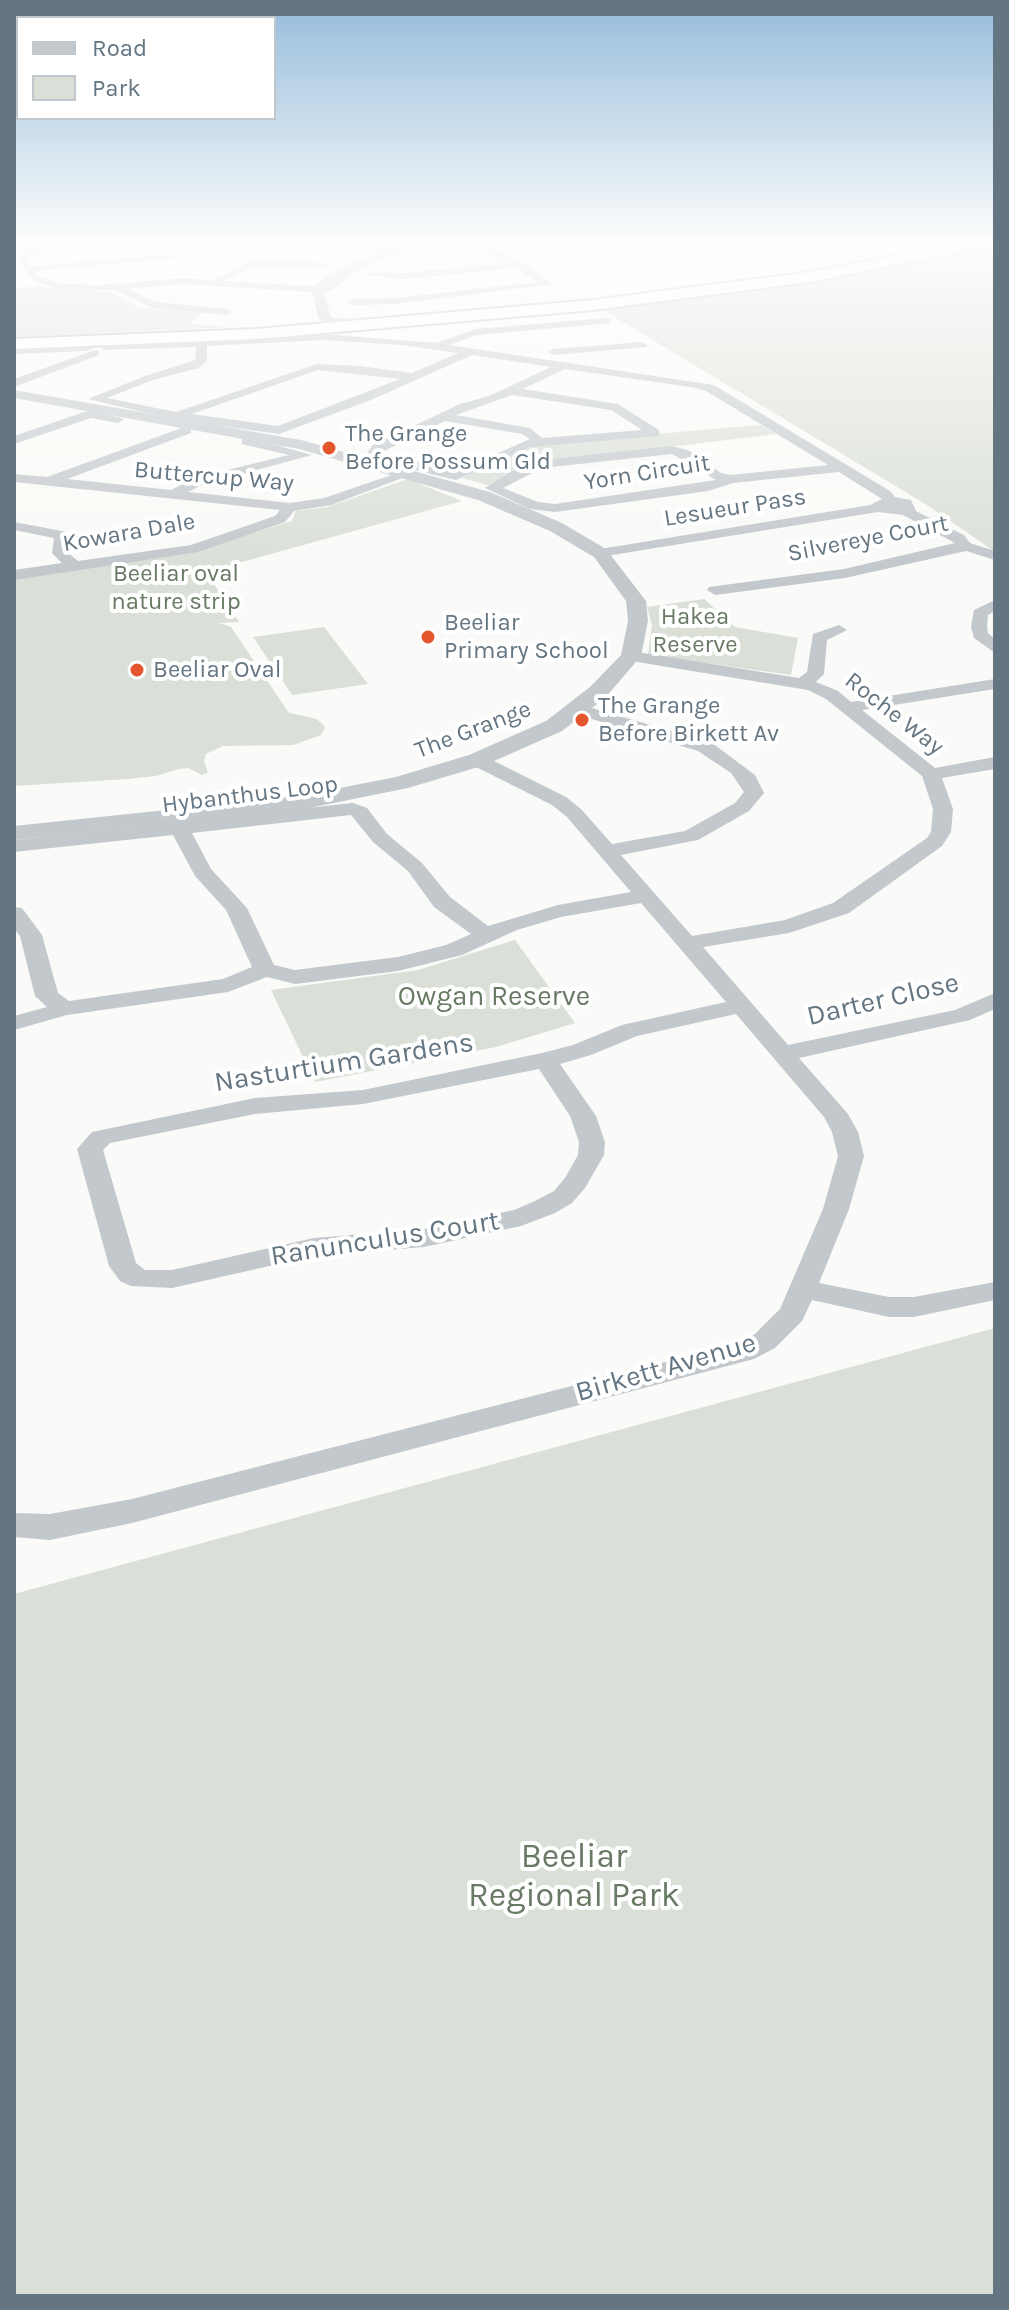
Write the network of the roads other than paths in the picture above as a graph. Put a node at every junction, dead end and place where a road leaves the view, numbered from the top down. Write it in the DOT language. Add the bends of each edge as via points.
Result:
graph roads {
  1 [pos="112,348"];
  2 [pos="202,348"];
  3 [pos="443,348"];
  4 [pos="609,348"];
  5 [pos="14,351"];
  6 [pos="91,351"];
  7 [pos="473,351"];
  8 [pos="527,359"];
  9 [pos="564,365"];
  10 [pos="414,377"];
  11 [pos="14,389"];
  12 [pos="511,391"];
  13 [pos="177,416"];
  14 [pos="444,417"];
  15 [pos="187,430"];
  16 [pos="14,440"];
  17 [pos="537,441"];
  18 [pos="840,468"];
  19 [pos="406,474"];
  20 [pos="14,478"];
  21 [pos="731,479"];
  22 [pos="47,482"];
  23 [pos="173,495"];
  24 [pos="884,504"];
  25 [pos="290,507"];
  26 [pos="906,511"];
  27 [pos="14,526"];
  28 [pos="963,545"];
  29 [pos="600,553"];
  30 [pos="995,556"];
  31 [pos="74,566"];
  32 [pos="14,575"];
  33 [pos="714,590"];
  34 [pos="995,605"];
  35 [pos="839,630"];
  36 [pos="995,648"];
  37 [pos="631,656"];
  38 [pos="802,684"];
  39 [pos="995,684"];
  40 [pos="850,707"];
  41 [pos="578,709"];
  42 [pos="477,760"];
  43 [pos="995,763"];
  44 [pos="931,774"];
  45 [pos="180,829"];
  46 [pos="14,833"];
  47 [pos="14,846"];
  48 [pos="608,851"];
  49 [pos="646,896"];
  50 [pos="14,913"];
  51 [pos="487,936"];
  52 [pos="690,943"];
  53 [pos="265,970"];
  54 [pos="995,1000"];
  55 [pos="740,1006"];
  56 [pos="63,1008"];
  57 [pos="14,1023"];
  58 [pos="782,1054"];
  59 [pos="545,1060"];
  60 [pos="141,1279"];
  61 [pos="802,1289"];
  62 [pos="995,1291"];
  63 [pos="14,1525"];
  1 -- 6 [label="street, Lesueur Pass"];
  2 -- 13 [label="street" via="195,366 94,399"];
  3 -- 7 [label="street, Lesueur Pass"];
  4 -- 8 [label="street"];
  5 -- 6 [label="street"];
  6 -- 11 [label="street"];
  7 -- 8 [label="street, Lesueur Pass"];
  7 -- 10 [label="street"];
  8 -- 9 [label="street, Lesueur Pass"];
  9 -- 12 [label="street"];
  9 -- 18 [label="street, Lesueur Pass" via="710,388"];
  10 -- 13 [label="street" via="312,368"];
  10 -- 13 [label="street" via="279,430"];
  11 -- 19 [label="street" via="262,437"];
  12 -- 14 [label="street"];
  12 -- 17 [label="street" via="614,407 655,433"];
  14 -- 17 [label="street" via="526,431"];
  14 -- 17 [label="street" via="374,453 456,476"];
  15 -- 16 [label="street" via="83,413"];
  15 -- 22 [label="street"];
  15 -- 23 [label="street" via="305,455 199,481"];
  18 -- 21 [label="street, Yorn Circuit"];
  18 -- 24 [label="street, Lesueur Pass" via="885,494"];
  19 -- 25 [label="street, Buttercup Way" via="326,502"];
  19 -- 29 [label="street" via="484,496"];
  20 -- 22 [label="street, Buttercup Way"];
  21 -- 21 [label="street, Yorn Circuit" via="672,450 541,464 492,488 535,506 555,508 708,487"];
  22 -- 23 [label="street, Buttercup Way"];
  23 -- 25 [label="street, Buttercup Way"];
  24 -- 26 [label="street, Lesueur Pass" via="910,506"];
  24 -- 29 [label="street, Lesueur Pass"];
  25 -- 31 [label="street, Kowara Dale" via="280,519 193,549"];
  26 -- 28 [label="street, Silvereye Court" via="948,531"];
  27 -- 31 [label="street" via="62,535 59,553"];
  28 -- 30 [label="street"];
  28 -- 33 [label="street, Silvereye Court" via="845,573"];
  29 -- 37 [label="street" via="636,601 638,632"];
  31 -- 32 [label="street, Kowara Dale"];
  34 -- 36 [label="street" via="980,613 979,627 980,635"];
  35 -- 38 [label="street" via="819,637 815,674"];
  37 -- 38 [label="street, Roche Way"];
  37 -- 41 [label="street, The Grange"];
  38 -- 40 [label="street, Roche Way"];
  39 -- 40 [label="street"];
  40 -- 44 [label="street, Roche Way"];
  41 -- 42 [label="street, The Grange" via="532,738"];
  41 -- 48 [label="street" via="705,747 738,769 754,793 733,813 691,836"];
  42 -- 46 [label="street, The Grange" via="400,783 299,803"];
  42 -- 48 [label="street, Birkett Avenue" via="559,801"];
  43 -- 44 [label="street"];
  44 -- 52 [label="street, Roche Way" via="943,809 935,842 828,914"];
  45 -- 47 [label="street, Hybanthus Loop"];
  45 -- 51 [label="street, Hybanthus Loop" via="356,810 415,867 442,902"];
  45 -- 53 [label="street" via="202,872 236,908"];
  48 -- 49 [label="street, Birkett Avenue"];
  49 -- 51 [label="street" via="558,911"];
  49 -- 52 [label="street, Birkett Avenue"];
  50 -- 56 [label="street" via="31,935 47,996"];
  51 -- 53 [label="street" via="429,958 365,971 295,977"];
  52 -- 55 [label="street, Birkett Avenue"];
  53 -- 56 [label="street" via="228,985 96,1008"];
  54 -- 58 [label="street, Darter Close" via="962,1015"];
  55 -- 58 [label="street, Birkett Avenue"];
  55 -- 59 [label="street, Nasturtium Gardens" via="630,1030"];
  56 -- 57 [label="street"];
  58 -- 61 [label="street, Birkett Avenue" via="835,1114 851,1156 836,1209"];
  59 -- 60 [label="street, Ranunculus Court" via="583,1116 592,1142 576,1182 545,1207 424,1238 314,1247 172,1279"];
  59 -- 60 [label="street, Nasturtium Gardens" via="363,1097 255,1106 95,1140 90,1149 123,1266"];
  61 -- 62 [label="street" via="889,1307"];
  61 -- 63 [label="street, Birkett Avenue" via="779,1329 744,1352 132,1511 50,1527"];
}
